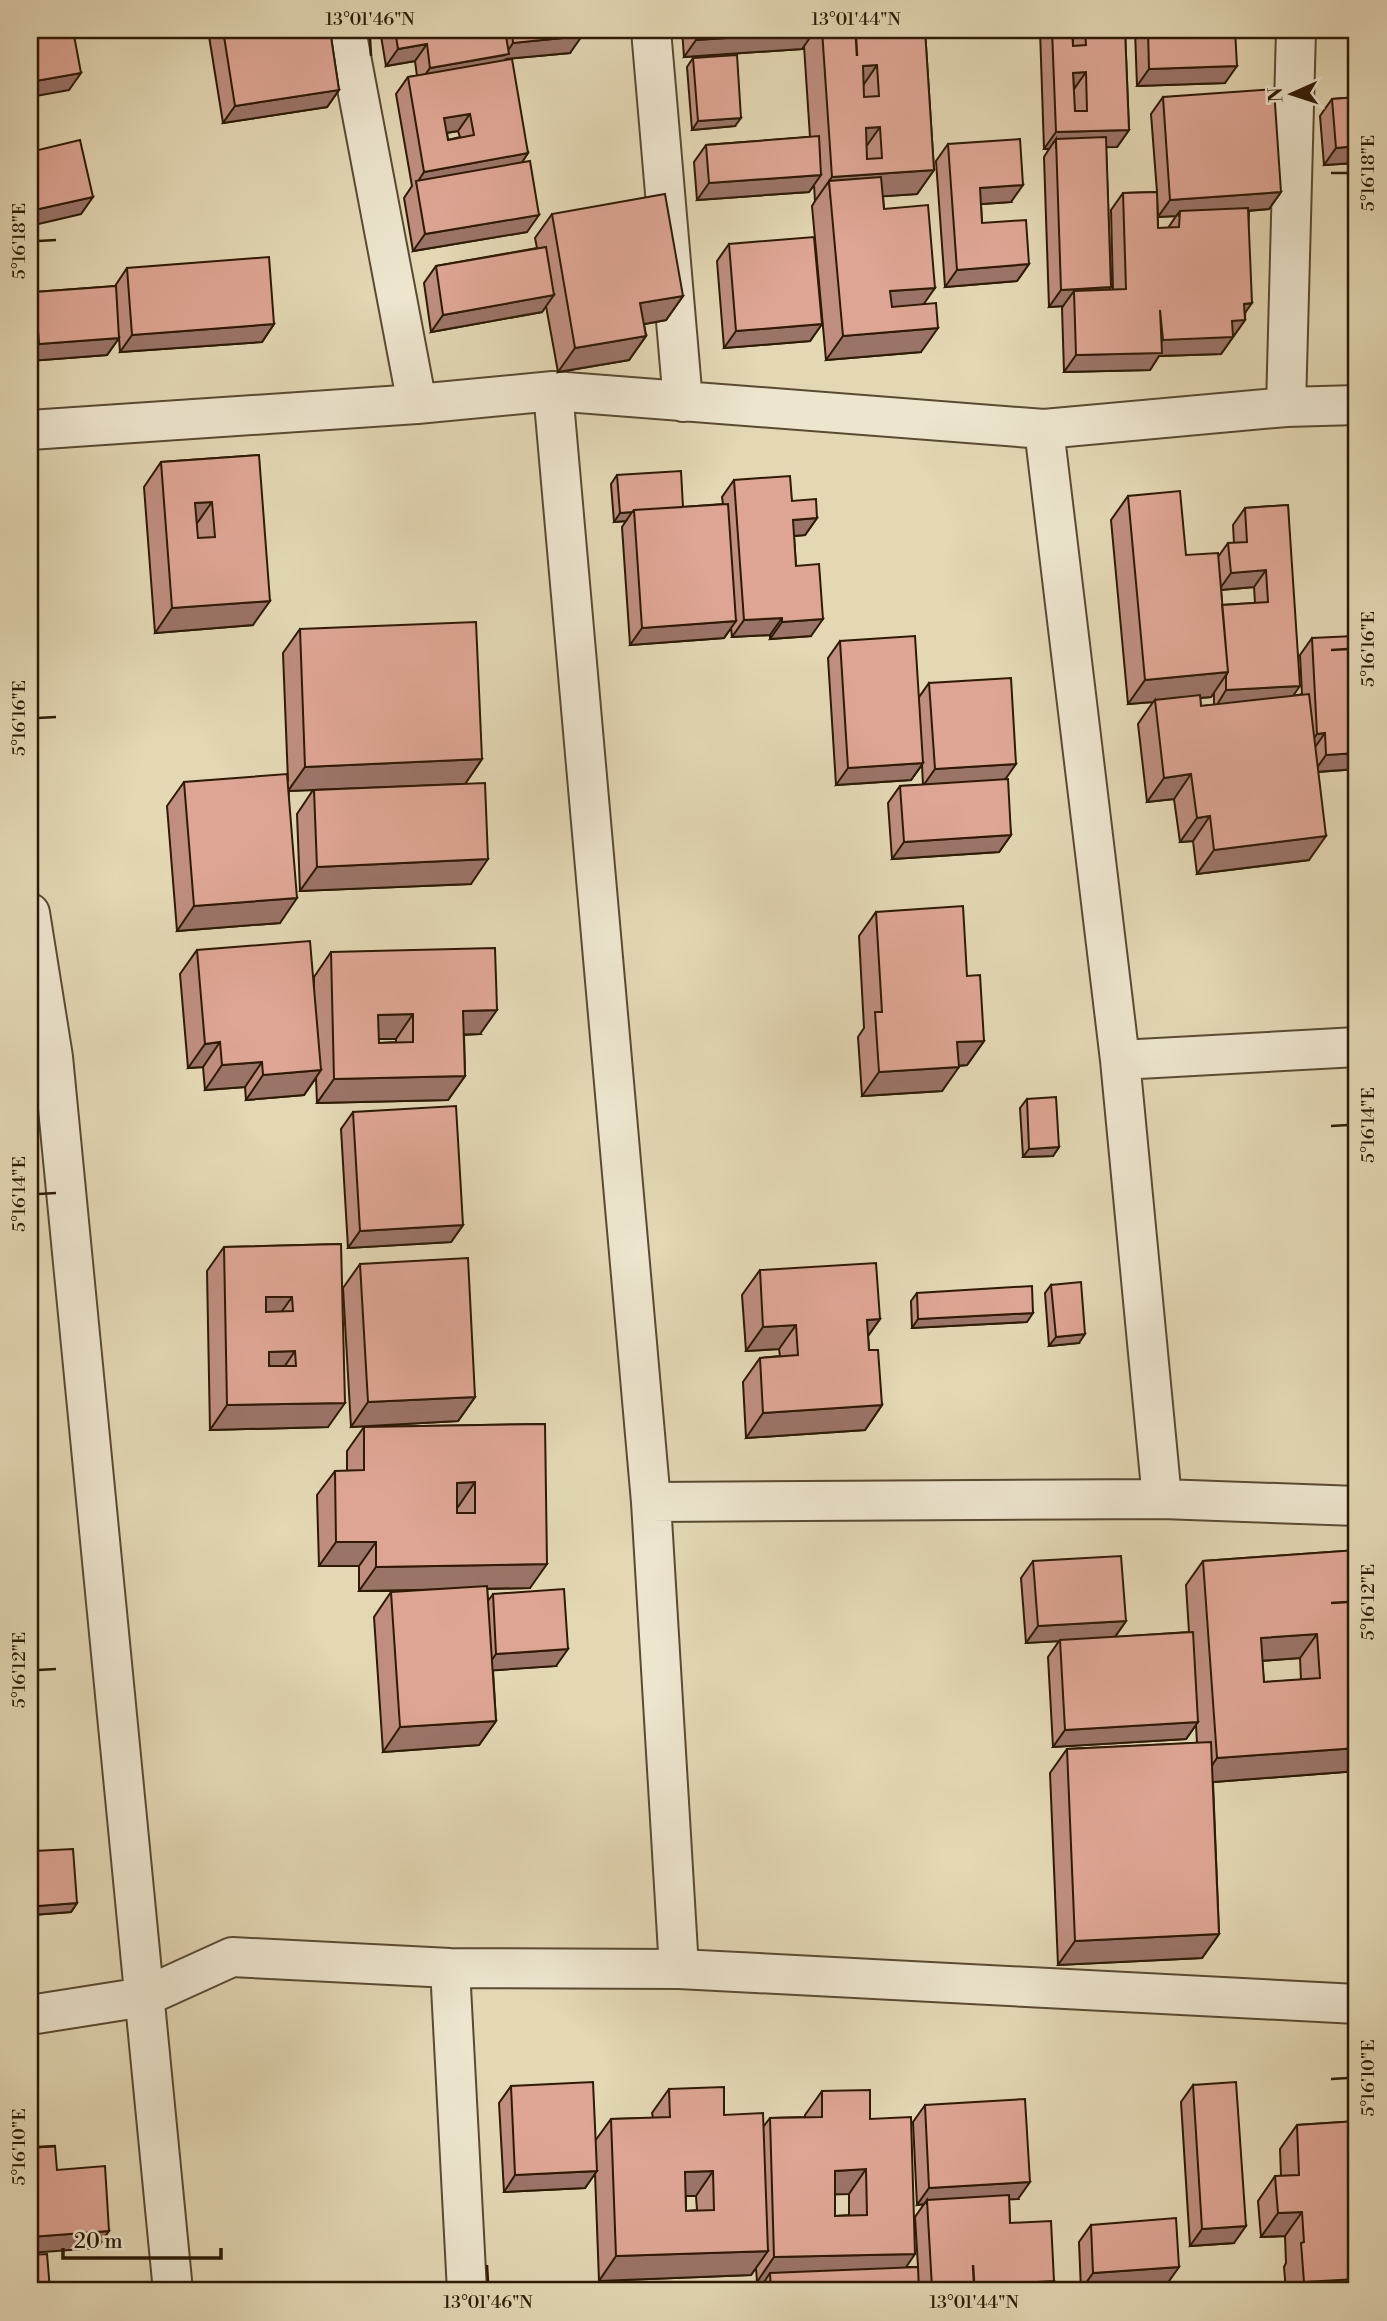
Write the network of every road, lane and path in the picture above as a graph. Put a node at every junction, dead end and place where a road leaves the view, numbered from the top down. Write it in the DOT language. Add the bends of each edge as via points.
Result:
graph roads {
  1 [pos="346,30"];
  2 [pos="651,30"];
  3 [pos="1296,30"];
  4 [pos="554,391"];
  5 [pos="682,402"];
  6 [pos="417,404"];
  7 [pos="1357,405"];
  8 [pos="1286,407"];
  9 [pos="1044,429"];
  10 [pos="30,430"];
  11 [pos="30,913"];
  12 [pos="1357,1047"];
  13 [pos="41,1059"];
  14 [pos="1120,1060"];
  15 [pos="1163,1499"];
  16 [pos="651,1502"];
  17 [pos="1357,1506"];
  18 [pos="450,1968"];
  19 [pos="679,1969"];
  20 [pos="144,1997"];
  21 [pos="1357,2004"];
  22 [pos="30,2015"];
  23 [pos="173,2291"];
  24 [pos="467,2291"];
  1 -- 6 [label="street"];
  2 -- 5 [label="street"];
  3 -- 8 [label="street"];
  4 -- 5 [label="street"];
  4 -- 6 [label="street"];
  4 -- 16 [label="street"];
  5 -- 9 [label="street"];
  6 -- 10 [label="street"];
  7 -- 8 [label="street"];
  8 -- 9 [label="street"];
  9 -- 14 [label="street"];
  11 -- 13 [label="street"];
  12 -- 14 [label="street"];
  13 -- 20 [label="street"];
  14 -- 15 [label="street"];
  15 -- 16 [label="street"];
  15 -- 17 [label="street"];
  16 -- 19 [label="street"];
  18 -- 19 [label="street"];
  18 -- 20 [label="street" via="232,1957"];
  18 -- 24 [label="street"];
  19 -- 21 [label="street"];
  20 -- 22 [label="street"];
  20 -- 23 [label="street"];
}
